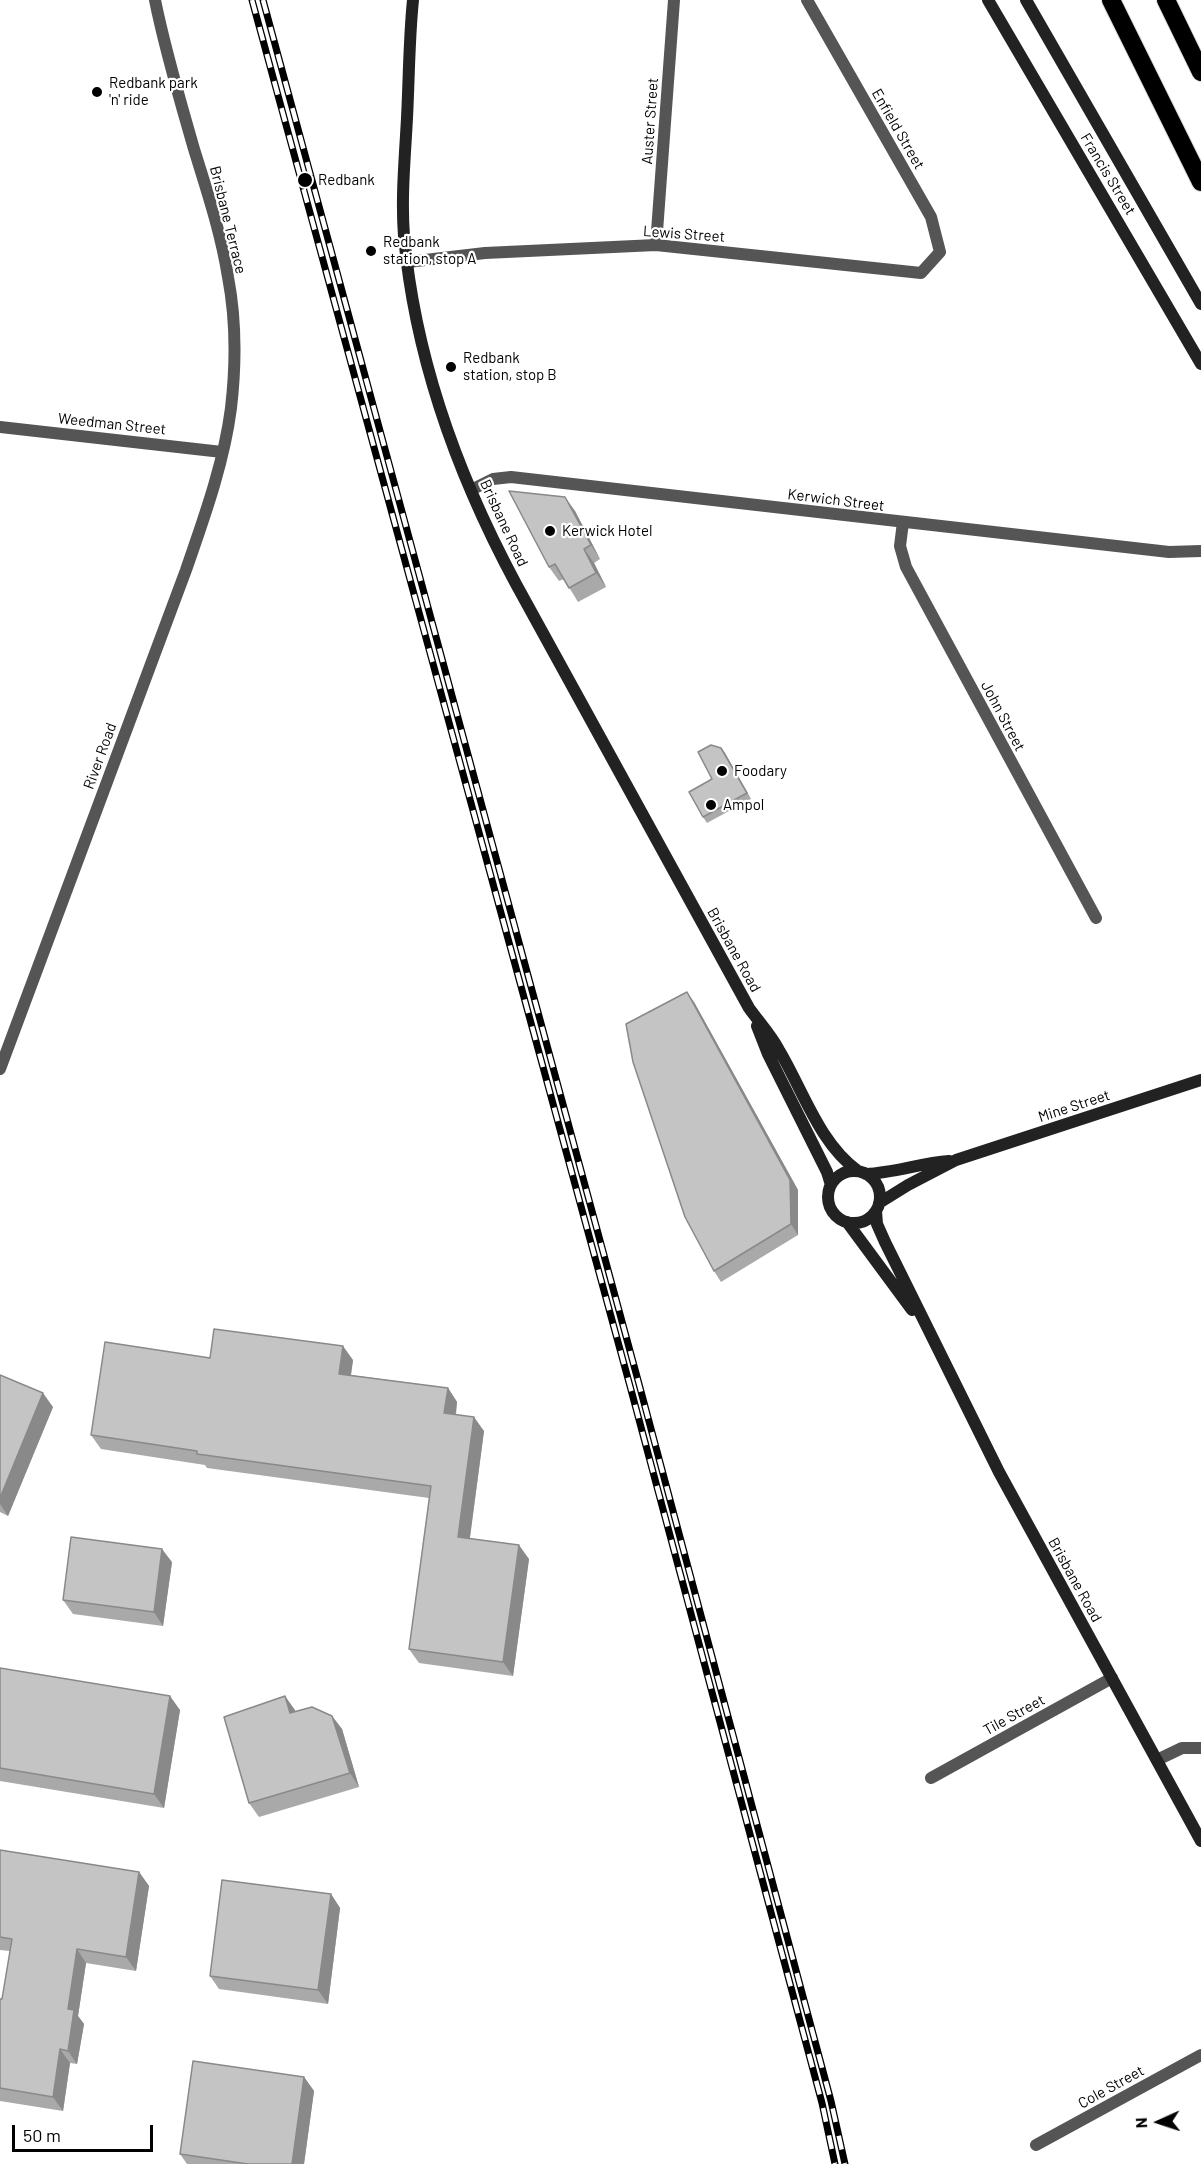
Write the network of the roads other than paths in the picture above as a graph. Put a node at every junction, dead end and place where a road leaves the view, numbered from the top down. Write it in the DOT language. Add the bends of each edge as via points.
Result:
graph roads {
  1 [pos="155,0"];
  2 [pos="413,0"];
  3 [pos="674,0"];
  4 [pos="807,0"];
  5 [pos="988,0"];
  6 [pos="1026,0"];
  7 [pos="1111,0"];
  8 [pos="1166,0"];
  9 [pos="1201,72"];
  10 [pos="1201,182"];
  11 [pos="656,244"];
  12 [pos="408,262"];
  13 [pos="921,273"];
  14 [pos="1201,304"];
  15 [pos="1201,364"];
  16 [pos="0,427"];
  17 [pos="222,452"];
  18 [pos="471,490"];
  19 [pos="903,522"];
  20 [pos="1201,551"];
  21 [pos="1096,918"];
  22 [pos="749,1008"];
  23 [pos="0,1069"];
  24 [pos="1201,1080"];
  25 [pos="956,1160"];
  26 [pos="862,1173"];
  27 [pos="831,1185"];
  28 [pos="878,1207"];
  29 [pos="847,1222"];
  30 [pos="928,1332"];
  31 [pos="1112,1678"];
  32 [pos="1201,1748"];
  33 [pos="1157,1760"];
  34 [pos="931,1778"];
  35 [pos="1201,1841"];
  36 [pos="1201,2055"];
  37 [pos="1036,2145"];
  1 -- 17 [label="street, Brisbane Terrace" via="229,278 233,387"];
  2 -- 12 [label="main road, Brisbane Road" via="404,176"];
  3 -- 11 [label="street, Auster Street"];
  4 -- 13 [label="street, Enfield Street" via="931,217 940,252"];
  5 -- 15 [label="main road, Francis Street"];
  6 -- 14 [label="main road, Francis Street"];
  7 -- 10 [label="highway"];
  8 -- 9 [label="highway"];
  11 -- 12 [label="street, Lewis Street" via="485,253"];
  11 -- 13 [label="street, Lewis Street"];
  12 -- 18 [label="main road, Brisbane Road" via="430,372"];
  16 -- 17 [label="street, Weedman Street"];
  17 -- 23 [label="street, River Road" via="186,570"];
  18 -- 19 [label="street, Kerwich Street" via="493,479 511,477"];
  18 -- 22 [label="main road, Brisbane Road" via="495,545"];
  19 -- 20 [label="street, Kerwich Street" via="1169,552"];
  19 -- 21 [label="street, John Street" via="900,546 906,567"];
  22 -- 26 [label="main road, Brisbane Road" via="778,1048 831,1144"];
  22 -- 27 [label="main road, Brisbane Road"];
  24 -- 25 [label="main road, Mine Street"];
  25 -- 26 [label="main road, Mine Street" via="882,1174"];
  25 -- 28 [label="main road, Mine Street" via="908,1185"];
  26 -- 27 [label="main road" via="849,1172"];
  26 -- 28 [label="main road" via="877,1185"];
  27 -- 29 [label="main road" via="828,1194 832,1211"];
  28 -- 29 [label="main road" via="863,1222"];
  28 -- 30 [label="main road, Brisbane Road" via="877,1224"];
  29 -- 30 [label="main road, Brisbane Road"];
  30 -- 31 [label="main road, Brisbane Road" via="999,1472"];
  31 -- 33 [label="main road, Brisbane Road"];
  31 -- 34 [label="street, Tile Street"];
  32 -- 33 [label="street" via="1182,1748"];
  33 -- 35 [label="main road, Brisbane Road"];
  36 -- 37 [label="street, Cole Street"];
}
